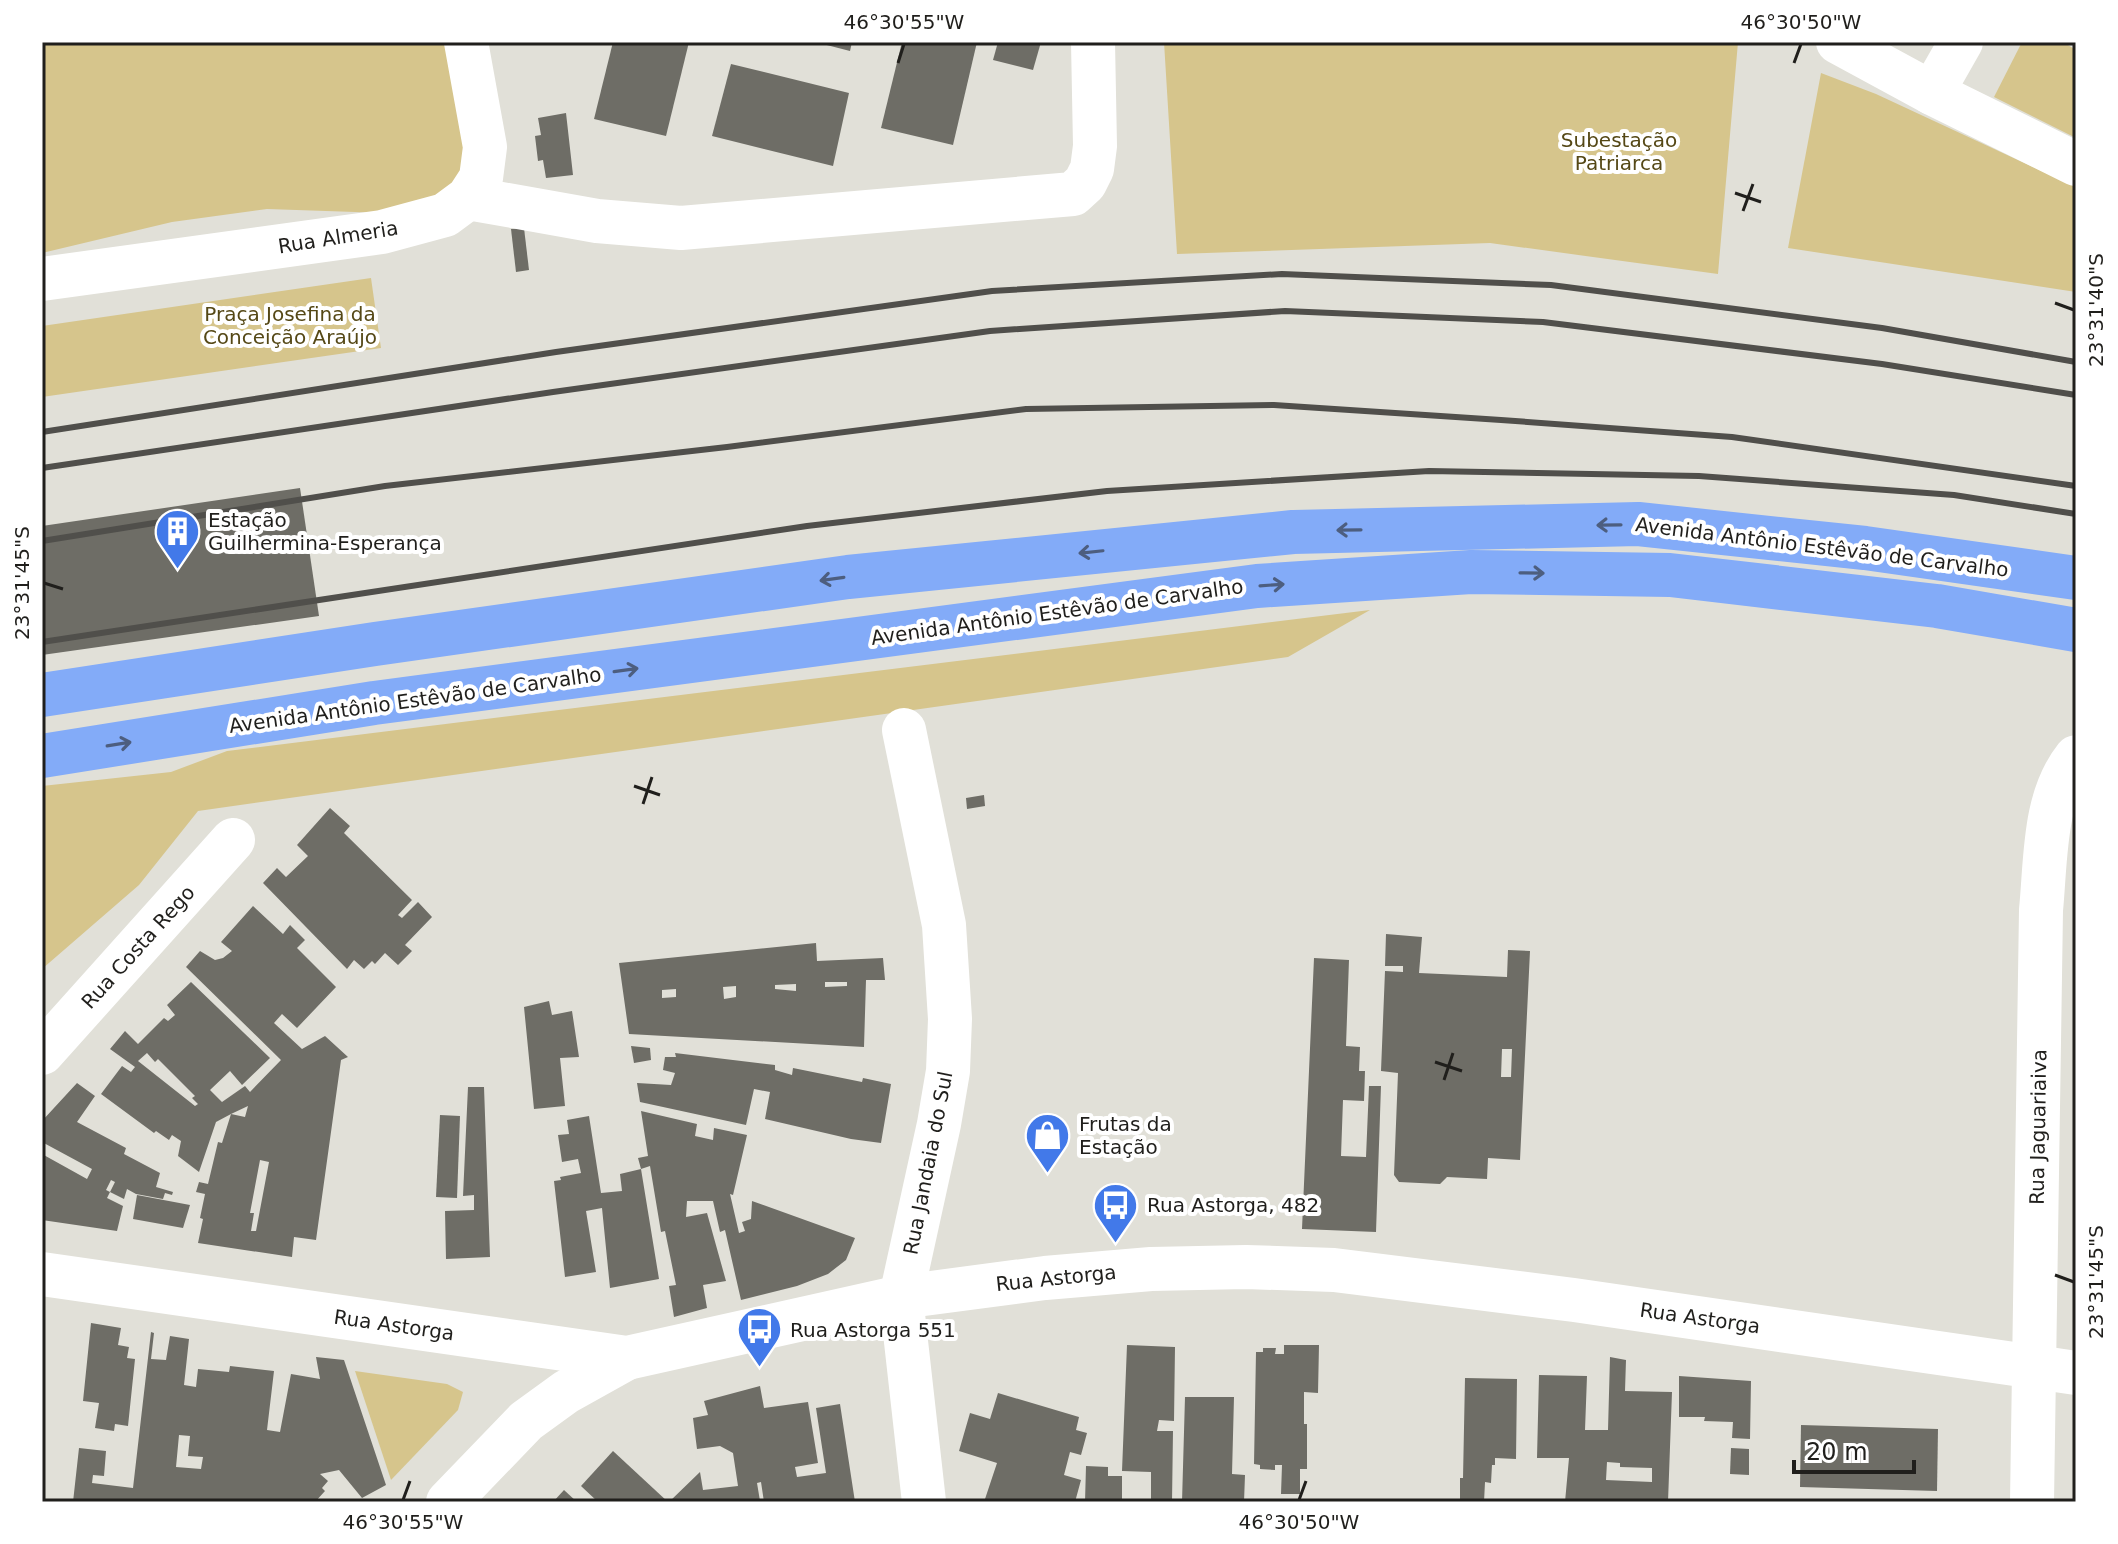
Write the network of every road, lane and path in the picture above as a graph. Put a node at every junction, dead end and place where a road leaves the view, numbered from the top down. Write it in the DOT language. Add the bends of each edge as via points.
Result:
graph roads {
  1 [pos="466,42"];
  2 [pos="1093,42"];
  3 [pos="1838,42"];
  4 [pos="1961,42"];
  5 [pos="1932,93"];
  6 [pos="2076,164"];
  7 [pos="468,198"];
  8 [pos="42,279"];
  9 [pos="2076,578"];
  10 [pos="2076,630"];
  11 [pos="42,695"];
  12 [pos="904,730"];
  13 [pos="42,756"];
  14 [pos="2075,757"];
  15 [pos="233,840"];
  16 [pos="42,1053"];
  17 [pos="42,1274"];
  18 [pos="901,1297"];
  19 [pos="627,1358"];
  20 [pos="2034,1367"];
  21 [pos="2076,1373"];
  22 [pos="448,1502"];
  23 [pos="924,1502"];
  24 [pos="2032,1502"];
  1 -- 7 [label="street" via="485,147 481,178"];
  2 -- 7 [label="street" via="1092,169 1073,194 681,228 597,221"];
  3 -- 5 [label="street"];
  4 -- 5 [label="street"];
  5 -- 6 [label="street"];
  7 -- 8 [label="street, Rua Almeria" via="445,215 382,232"];
  9 -- 11 [label="highway, Avenida Antônio Estêvão de Carvalho, one-way" via="1638,524 1293,532 848,577"];
  13 -- 10 [label="highway, Avenida Antônio Estêvão de Carvalho, one-way" via="374,703 1257,586 1456,573 1670,575 1937,606"];
  12 -- 18 [label="street, Rua Jandaia do Sul" via="944,925 950,1019 941,1111"];
  14 -- 20 [label="street, Rua Jaguariaiva" via="2057,791 2050,820 2041,910"];
  15 -- 16 [label="street, Rua Costa Rego"];
  17 -- 19 [label="street, Rua Astorga"];
  18 -- 19 [label="street, Rua Astorga"];
  18 -- 20 [label="street, Rua Astorga" via="1151,1269 1334,1270"];
  18 -- 23 [label="street, Rua Jandaia do Sul"];
  19 -- 22 [label="street" via="526,1421"];
  20 -- 21 [label="street, Rua Astorga"];
  20 -- 24 [label="street, Rua Jaguariaiva"];
}
